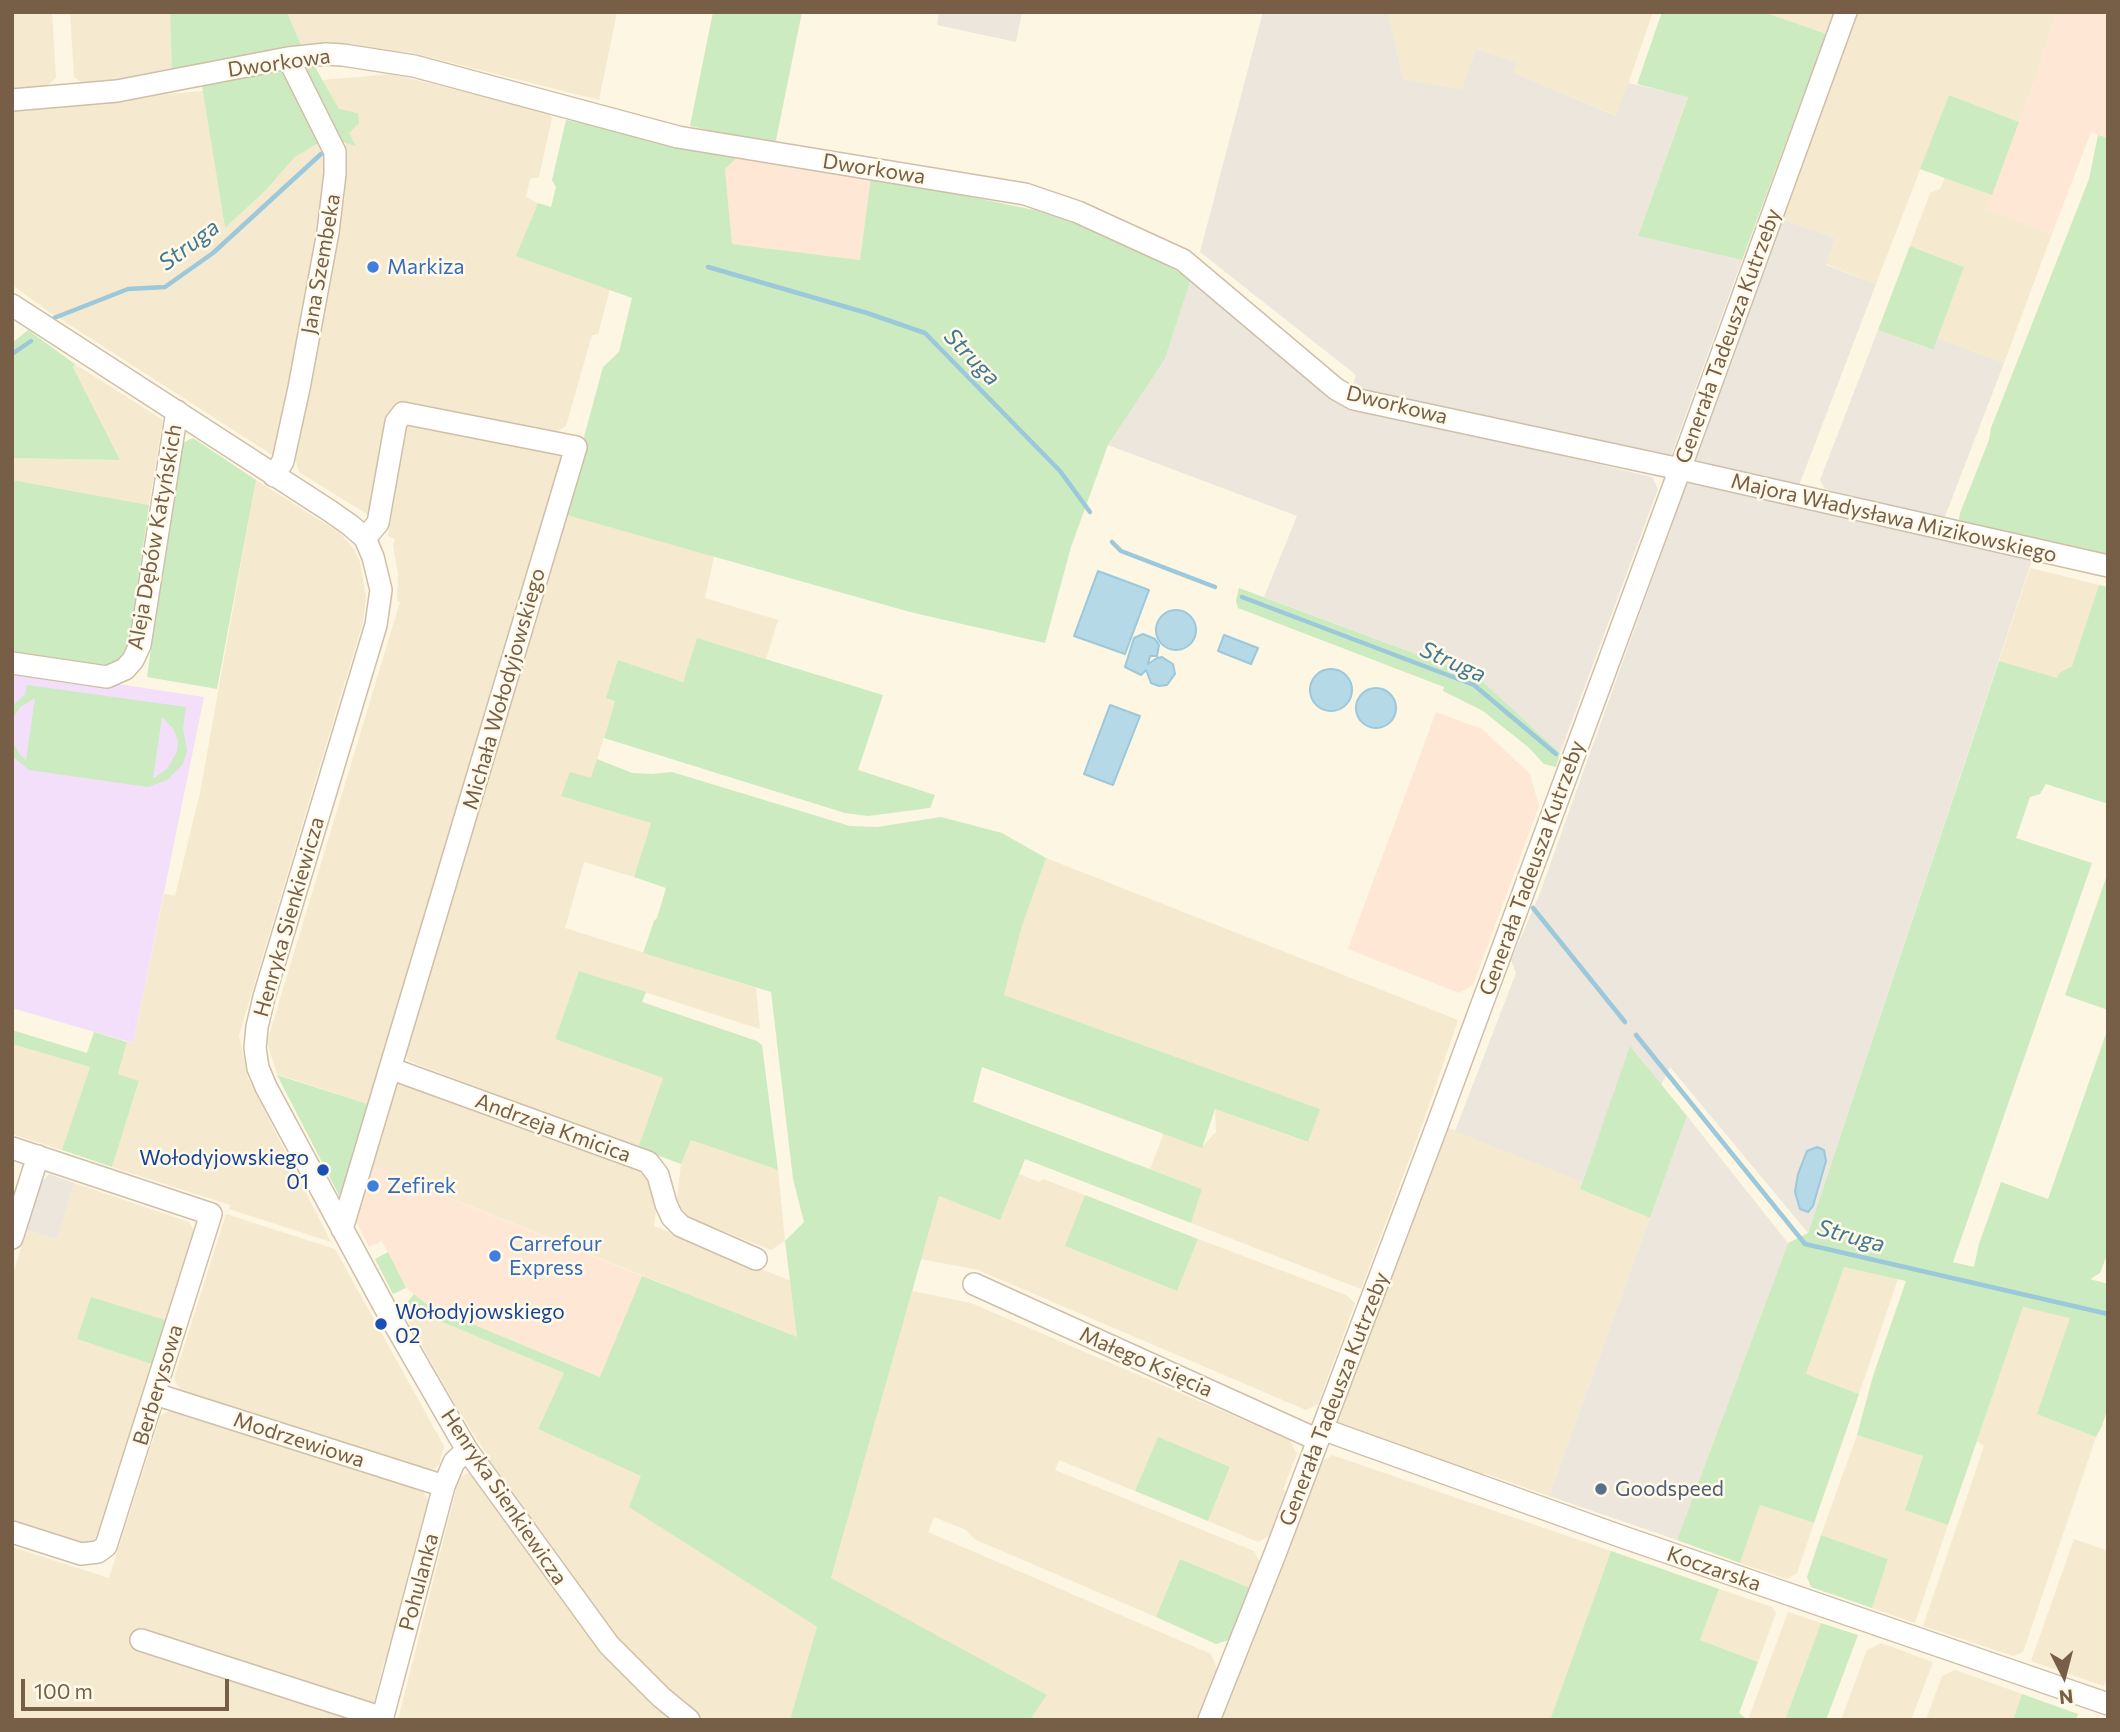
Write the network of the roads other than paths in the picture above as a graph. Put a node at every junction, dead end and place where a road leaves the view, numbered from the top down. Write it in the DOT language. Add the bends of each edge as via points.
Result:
graph roads {
  1 [pos="1846,12"];
  2 [pos="288,58"];
  3 [pos="12,100"];
  4 [pos="12,305"];
  5 [pos="177,411"];
  6 [pos="1680,469"];
  7 [pos="274,476"];
  8 [pos="365,538"];
  9 [pos="2108,566"];
  10 [pos="12,663"];
  11 [pos="392,1069"];
  12 [pos="12,1148"];
  13 [pos="38,1156"];
  14 [pos="342,1229"];
  15 [pos="12,1238"];
  16 [pos="756,1259"];
  17 [pos="974,1284"];
  18 [pos="155,1394"];
  19 [pos="1320,1434"];
  20 [pos="467,1450"];
  21 [pos="444,1486"];
  22 [pos="12,1532"];
  23 [pos="141,1640"];
  24 [pos="2108,1704"];
  25 [pos="382,1719"];
  26 [pos="689,1720"];
  27 [pos="1209,1720"];
  1 -- 6 [label="street, Generała Tadeusza Kutrzeby"];
  2 -- 3 [label="street, Dworkowa" via="117,91"];
  2 -- 6 [label="street, Dworkowa" via="334,55 414,66 678,136 1025,194 1078,212 1183,260 1336,389 1354,398"];
  2 -- 7 [label="street, Jana Szembeka" via="335,152 335,174 299,388 283,461"];
  4 -- 5 [label="street"];
  5 -- 7 [label="street"];
  5 -- 10 [label="street, Aleja Dębów Katyńskich" via="140,645 133,660 107,677"];
  6 -- 9 [label="street, Majora Władysława Mizikowskiego"];
  6 -- 19 [label="street, Generała Tadeusza Kutrzeby"];
  7 -- 8 [label="street"];
  8 -- 11 [label="street, Michała Wołodyjowskiego" via="378,523 396,422 403,413 576,447"];
  8 -- 14 [label="street, Henryka Sienkiewicza" via="381,590 376,625 264,997 255,1048 266,1087"];
  11 -- 14 [label="street, Michała Wołodyjowskiego"];
  11 -- 16 [label="street, Andrzeja Kmicica" via="648,1162 659,1174 666,1204 681,1226"];
  12 -- 13 [label="street"];
  13 -- 15 [label="street"];
  13 -- 18 [label="street, Berberysowa" via="211,1214"];
  14 -- 20 [label="street, Henryka Sienkiewicza"];
  17 -- 19 [label="street, Małego Księcia"];
  18 -- 21 [label="street, Modrzewiowa"];
  18 -- 22 [label="street, Berberysowa" via="106,1546 81,1554"];
  19 -- 24 [label="street, Koczarska"];
  19 -- 27 [label="street, Generała Tadeusza Kutrzeby"];
  20 -- 21 [label="street, Pohulanka" via="454,1462"];
  20 -- 26 [label="street, Henryka Sienkiewicza" via="608,1645"];
  21 -- 25 [label="street, Pohulanka"];
  23 -- 25 [label="street"];
}
